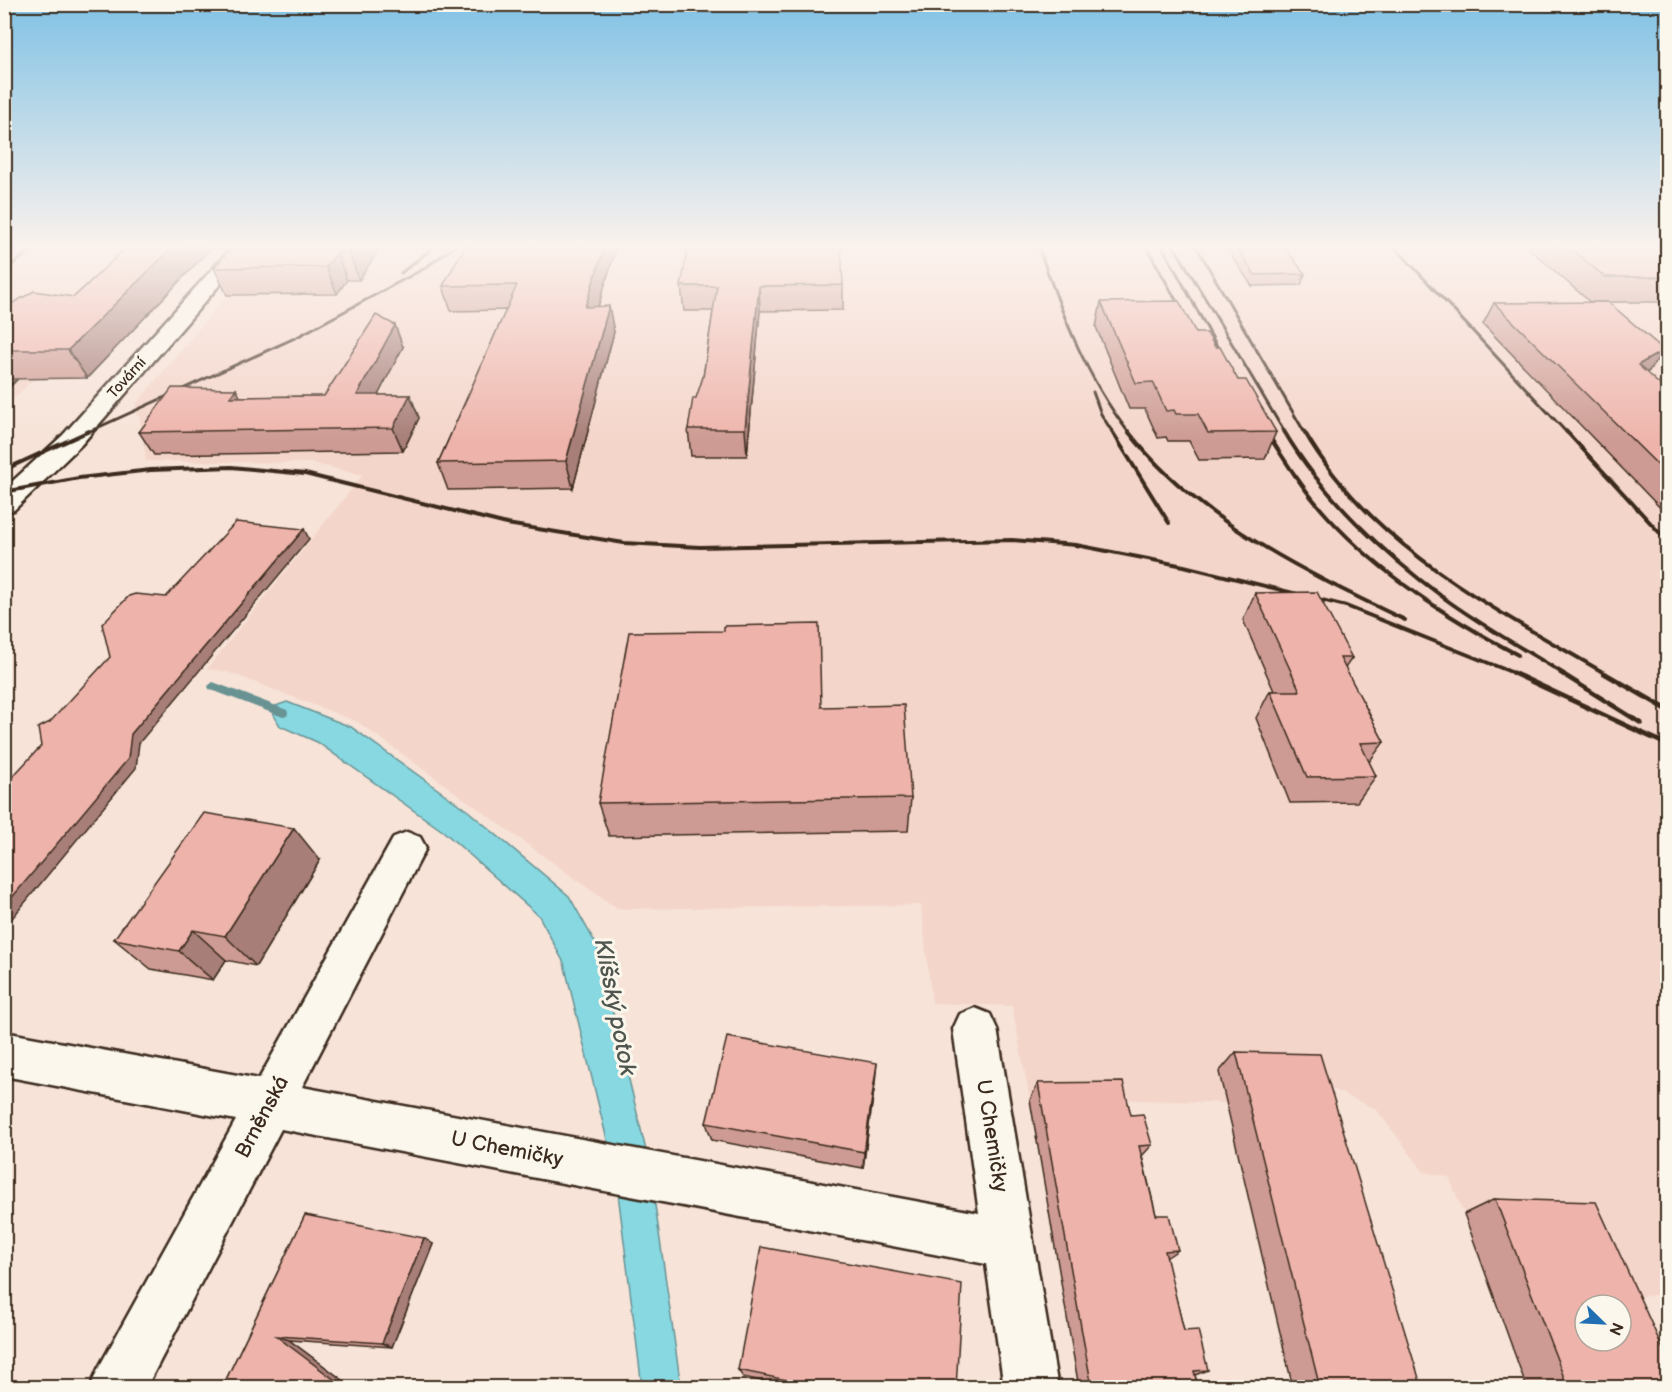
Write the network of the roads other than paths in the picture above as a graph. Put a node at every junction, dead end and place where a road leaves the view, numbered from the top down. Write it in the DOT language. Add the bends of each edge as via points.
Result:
graph roads {
  1 [pos="186,311"];
  2 [pos="4,504"];
  3 [pos="407,848"];
  4 [pos="975,1029"];
  5 [pos="4,1054"];
  6 [pos="270,1104"];
  7 [pos="1010,1243"];
  8 [pos="117,1388"];
  9 [pos="1031,1388"];
  1 -- 2 [label="street, Tovární" via="72,440"];
  3 -- 6 [label="street, Brněnská"];
  4 -- 7 [label="street, U Chemičky"];
  5 -- 6 [label="street, U Chemičky"];
  6 -- 7 [label="street, U Chemičky"];
  6 -- 8 [label="street, Brněnská"];
  7 -- 9 [label="street, U Chemičky"];
}
